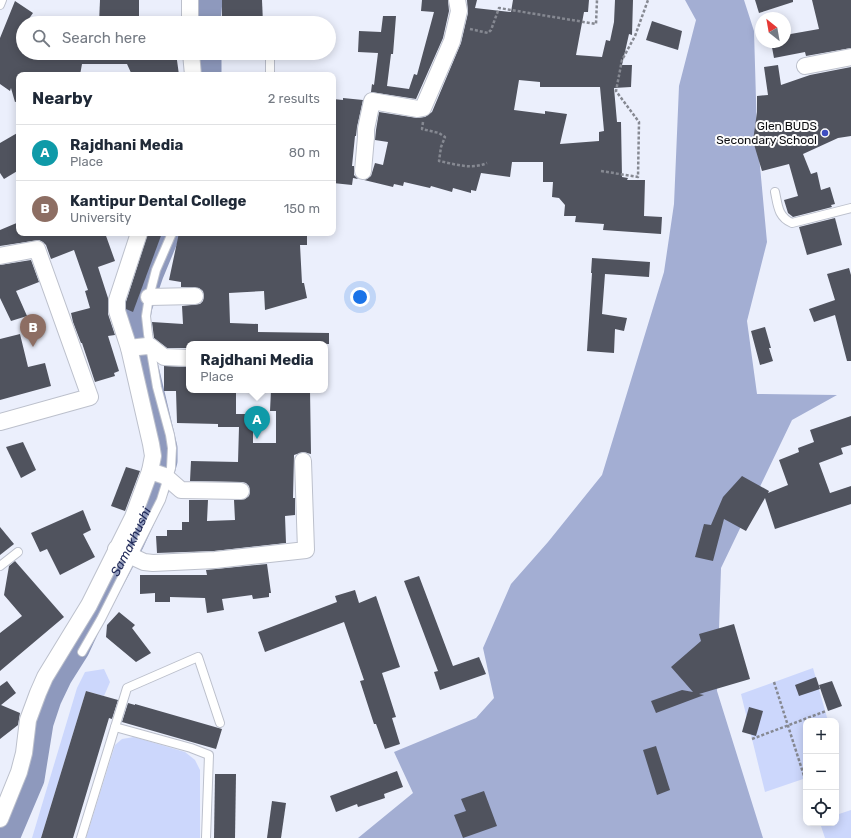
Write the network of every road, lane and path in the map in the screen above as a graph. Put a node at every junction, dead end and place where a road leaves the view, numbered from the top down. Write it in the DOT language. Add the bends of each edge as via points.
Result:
graph roads {
  1 [pos="2,0"];
  2 [pos="190,0"];
  3 [pos="457,0"];
  4 [pos="597,0"];
  5 [pos="648,0"];
  6 [pos="0,5"];
  7 [pos="190,16"];
  8 [pos="456,26"];
  9 [pos="851,57"];
  10 [pos="192,60"];
  11 [pos="270,60"];
  12 [pos="805,66"];
  13 [pos="193,72"];
  14 [pos="270,72"];
  15 [pos="423,108"];
  16 [pos="487,163"];
  17 [pos="363,171"];
  18 [pos="601,171"];
  19 [pos="775,192"];
  20 [pos="851,208"];
  21 [pos="138,236"];
  22 [pos="171,236"];
  23 [pos="0,256"];
  24 [pos="195,296"];
  25 [pos="149,297"];
  26 [pos="140,347"];
  27 [pos="186,358"];
  28 [pos="0,422"];
  29 [pos="304,461"];
  30 [pos="159,474"];
  31 [pos="241,491"];
  32 [pos="18,552"];
  33 [pos="124,553"];
  34 [pos="0,566"];
  35 [pos="82,652"];
  36 [pos="774,682"];
  37 [pos="826,711"];
  38 [pos="220,723"];
  39 [pos="788,726"];
  40 [pos="115,727"];
  41 [pos="752,739"];
  42 [pos="803,773"];
  43 [pos="0,819"];
  44 [pos="81,838"];
  45 [pos="206,838"];
  1 -- 6 [label="lane"];
  2 -- 7 [label="street"];
  3 -- 8 [label="street" via="459,11"];
  4 -- 8 [label="path" via="596,24 499,8 488,33"];
  5 -- 18 [label="path" via="635,36 622,60 616,91 639,122 638,177"];
  8 -- 15 [label="street"];
  9 -- 12 [label="street"];
  10 -- 13 [label="street"];
  11 -- 14 [label="lane"];
  15 -- 16 [label="path" via="422,129 445,137 439,161 479,167"];
  15 -- 17 [label="street" via="372,101 366,129"];
  19 -- 20 [label="lane" via="781,216 792,223"];
  21 -- 26 [label="street" via="117,300 117,311"];
  22 -- 25 [label="lane" via="156,270"];
  23 -- 28 [label="street" via="38,249 90,397"];
  24 -- 25 [label="street"];
  25 -- 26 [label="lane"];
  26 -- 27 [label="street" via="164,357"];
  26 -- 30 [label="street" via="151,444"];
  29 -- 33 [label="street" via="306,550 229,559 153,563"];
  30 -- 31 [label="street" via="181,490"];
  30 -- 33 [label="street" via="133,517"];
  32 -- 34 [label="lane"];
  33 -- 35 [label="lane" via="101,619"];
  33 -- 43 [label="street" via="88,605 45,677 28,720 19,772"];
  36 -- 39 [label="path"];
  37 -- 39 [label="path"];
  38 -- 40 [label="lane" via="198,657 127,688"];
  39 -- 41 [label="path"];
  39 -- 42 [label="path"];
  40 -- 44 [label="lane"];
  40 -- 45 [label="lane" via="192,748 208,755"];
}
